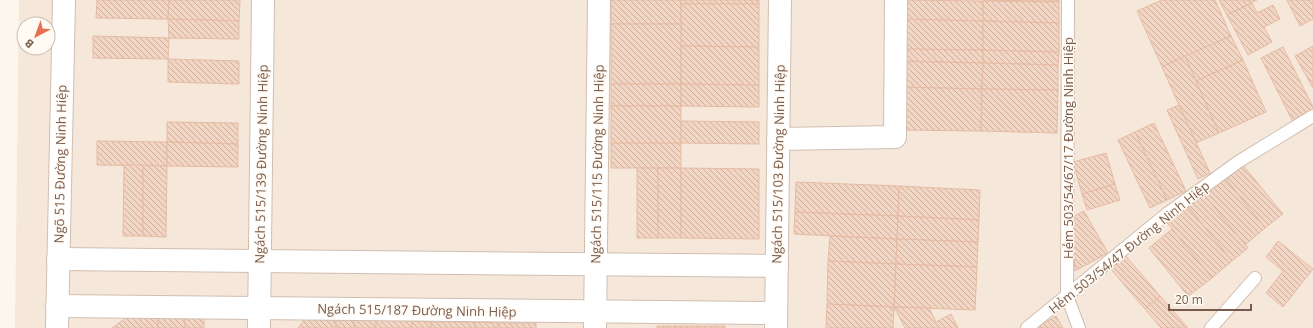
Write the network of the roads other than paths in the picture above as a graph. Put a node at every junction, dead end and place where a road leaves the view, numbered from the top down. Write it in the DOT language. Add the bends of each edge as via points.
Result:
graph roads {
  1 [pos="64,0"];
  2 [pos="263,0"];
  3 [pos="599,0"];
  4 [pos="780,0"];
  5 [pos="896,0"];
  6 [pos="1068,0"];
  7 [pos="1313,116"];
  8 [pos="778,139"];
  9 [pos="58,259"];
  10 [pos="260,261"];
  11 [pos="596,264"];
  12 [pos="777,266"];
  13 [pos="1256,278"];
  14 [pos="1067,296"];
  15 [pos="57,306"];
  16 [pos="259,318"];
  17 [pos="595,320"];
  18 [pos="776,321"];
  19 [pos="57,328"];
  20 [pos="1027,328"];
  21 [pos="1078,328"];
  22 [pos="1211,328"];
  1 -- 9 [label="street, Ngõ 515 Đường Ninh Hiệp"];
  2 -- 10 [label="street, Ngách 515/139 Đường Ninh Hiệp"];
  3 -- 11 [label="street, Ngách 515/115 Đường Ninh Hiệp"];
  4 -- 8 [label="street, Ngách 515/103 Đường Ninh Hiệp"];
  5 -- 8 [label="street" via="895,138"];
  6 -- 14 [label="lane, Hẻm 503/54/67/17 Đường Ninh Hiệp"];
  7 -- 14 [label="lane, Hẻm 503/54/47 Đường Ninh Hiệp" via="1238,162 1168,212"];
  8 -- 12 [label="street, Ngách 515/103 Đường Ninh Hiệp"];
  9 -- 10 [label="street"];
  9 -- 15 [label="street, Ngõ 515 Đường Ninh Hiệp"];
  10 -- 11 [label="street"];
  10 -- 16 [label="street, Ngách 515/139 Đường Ninh Hiệp"];
  11 -- 12 [label="street"];
  11 -- 17 [label="street, Ngách 515/115 Đường Ninh Hiệp"];
  12 -- 18 [label="street, Ngách 515/103 Đường Ninh Hiệp"];
  13 -- 22 [label="lane"];
  14 -- 20 [label="lane, Hẻm 503/54/47 Đường Ninh Hiệp"];
  14 -- 21 [label="lane, Hẻm 503/54/67/17 Đường Ninh Hiệp"];
  15 -- 16 [label="street, Ngách 515/187 Đường Ninh Hiệp"];
  15 -- 19 [label="street, Ngõ 515 Đường Ninh Hiệp"];
  16 -- 17 [label="street, Ngách 515/187 Đường Ninh Hiệp"];
  17 -- 18 [label="street, Ngách 515/187 Đường Ninh Hiệp"];
}
